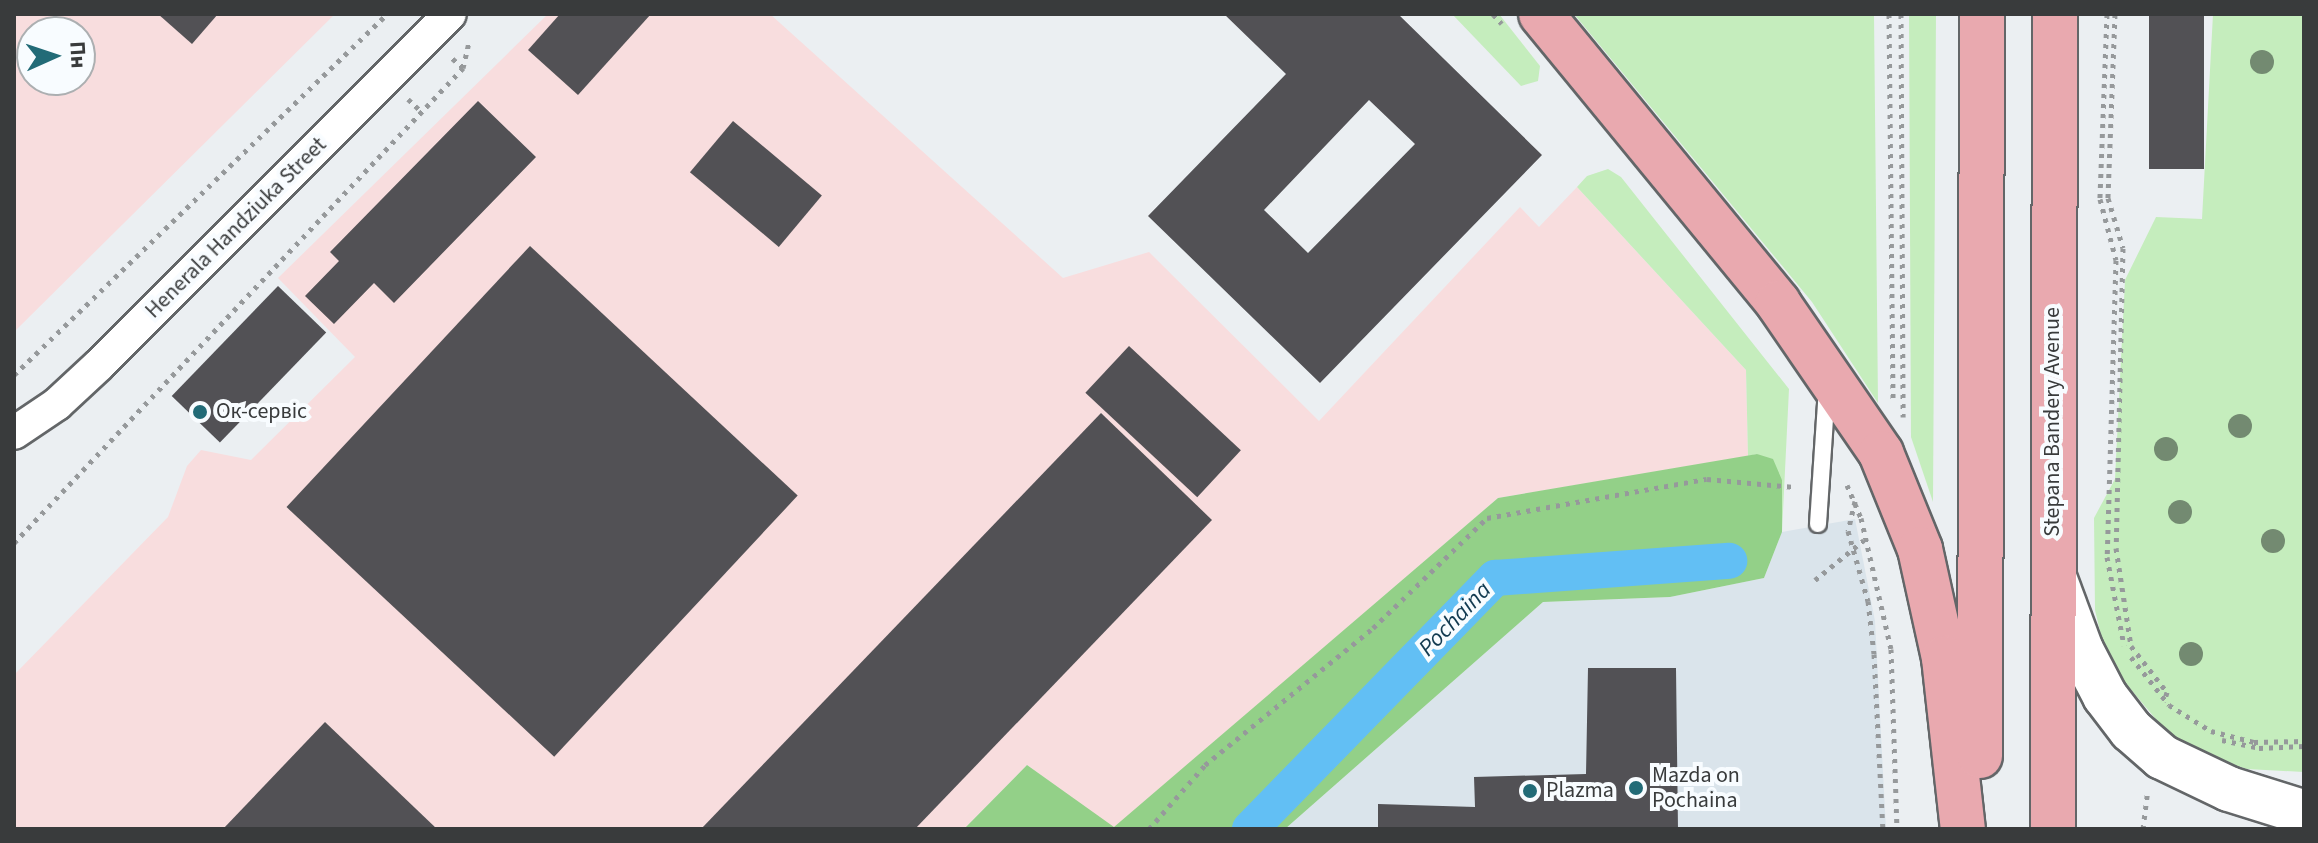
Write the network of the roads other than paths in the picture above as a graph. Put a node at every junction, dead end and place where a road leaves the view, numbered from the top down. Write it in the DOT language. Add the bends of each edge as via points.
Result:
graph roads {
  1 [pos="450,14"];
  2 [pos="1541,14"];
  3 [pos="1982,14"];
  4 [pos="2055,14"];
  5 [pos="1828,373"];
  6 [pos="14,433"];
  7 [pos="1818,524"];
  8 [pos="2052,572"];
  9 [pos="2303,812"];
  10 [pos="1963,829"];
  11 [pos="1980,829"];
  12 [pos="2053,829"];
  13 [pos="2243,829"];
  1 -- 6 [label="street, Henerala Handziuka Street" via="99,365 57,404"];
  2 -- 5 [label="main road" via="1778,303"];
  3 -- 11 [label="main road"];
  4 -- 8 [label="main road, Stepana Bandery Avenue"];
  5 -- 7 [label="lane"];
  5 -- 10 [label="main road" via="1881,453 1920,549 1944,658"];
  8 -- 9 [label="main road" via="2105,696 2152,748 2229,789"];
  8 -- 12 [label="main road, Stepana Bandery Avenue"];
  9 -- 13 [label="main road"];
}
